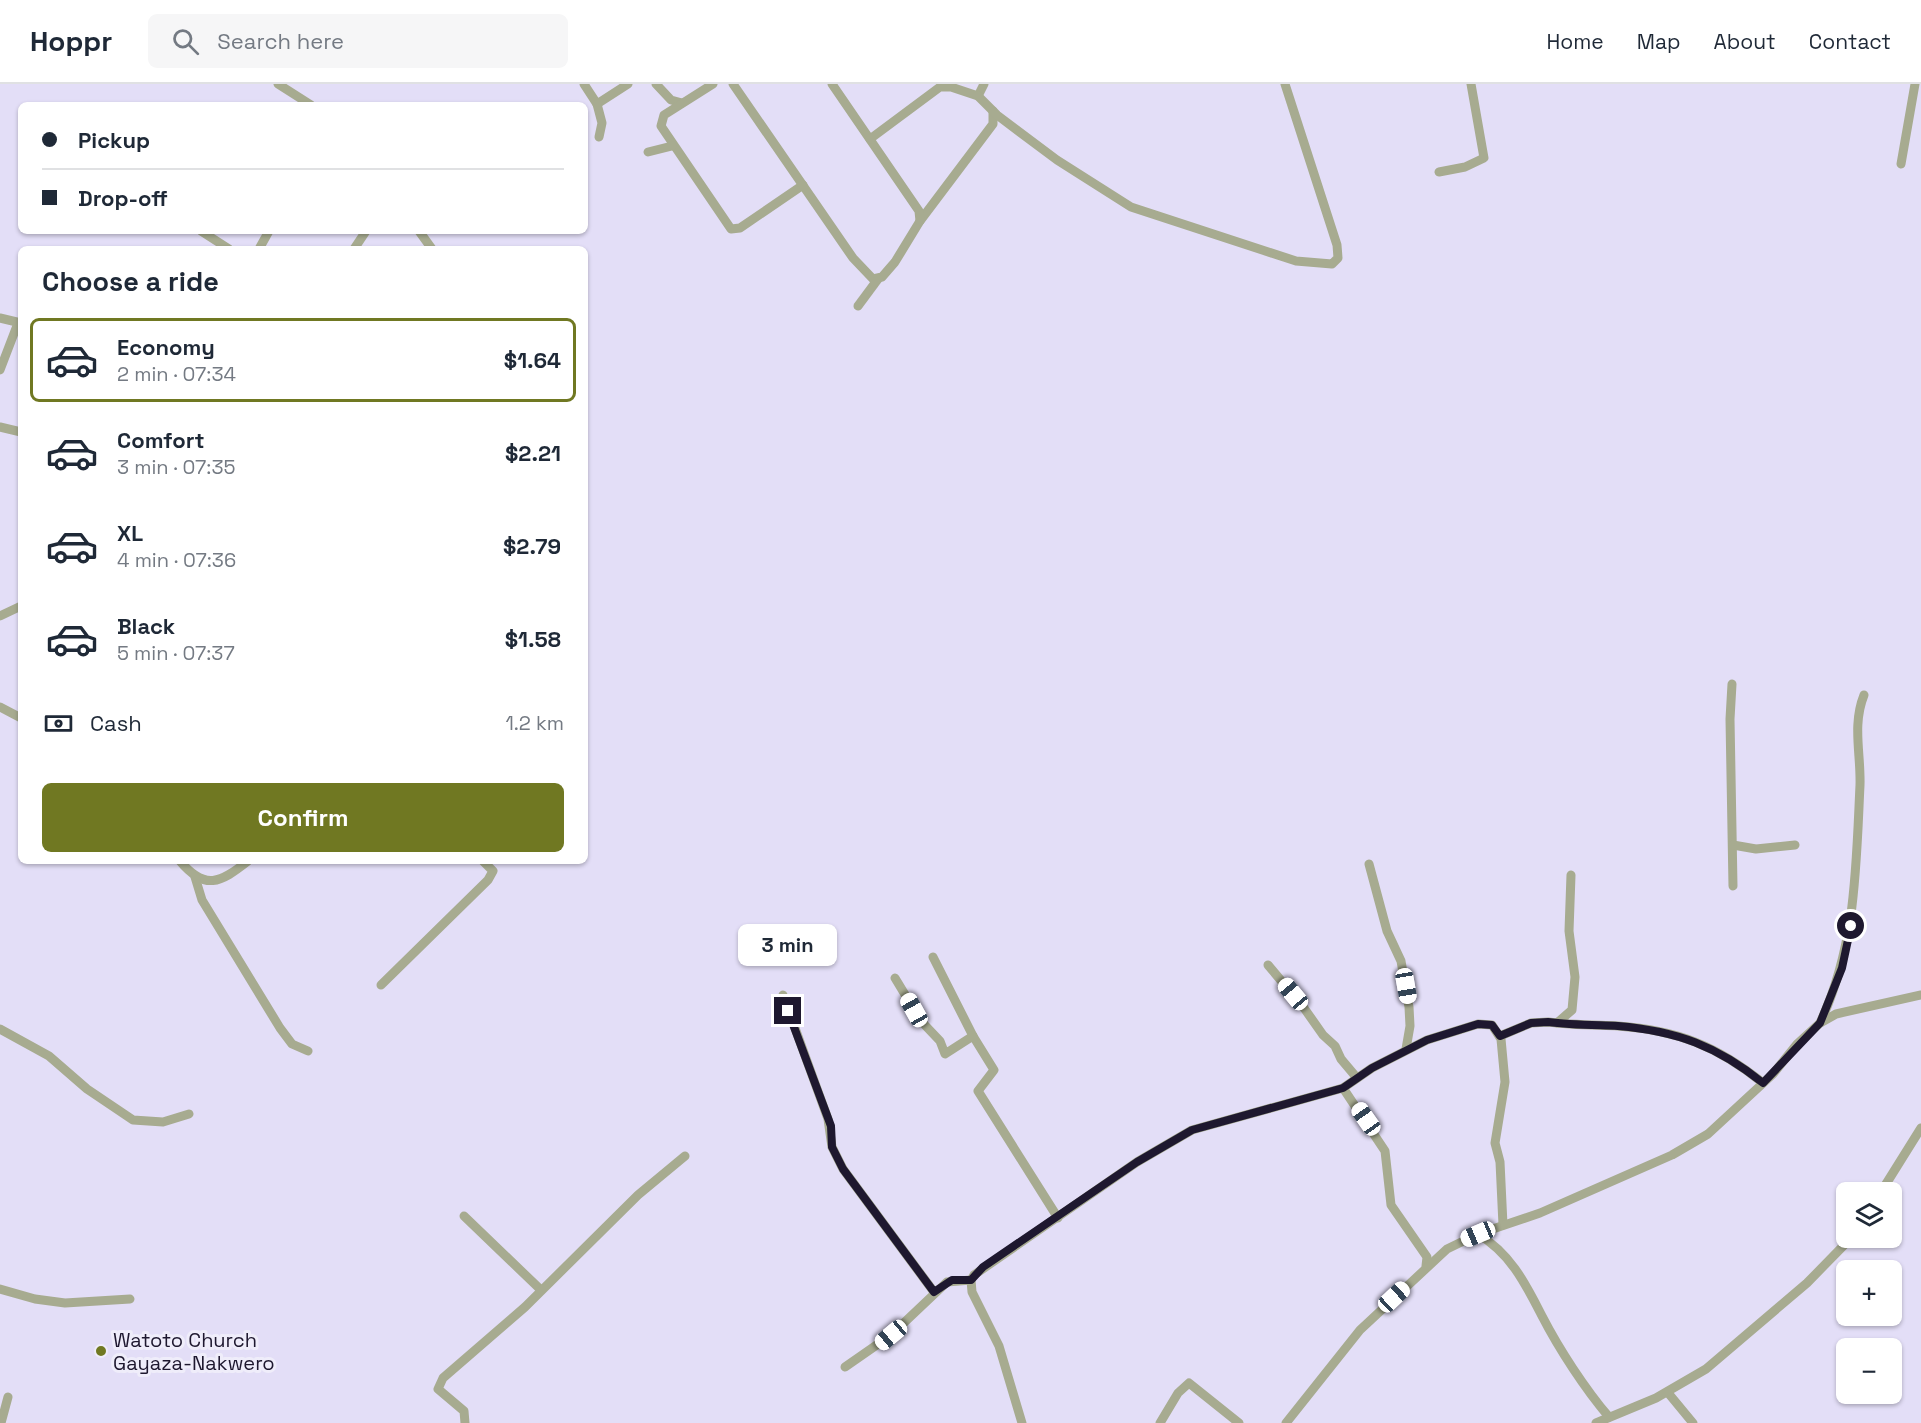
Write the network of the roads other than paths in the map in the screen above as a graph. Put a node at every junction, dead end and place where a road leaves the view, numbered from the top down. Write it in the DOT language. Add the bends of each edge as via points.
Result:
graph roads {
  1 [pos="278,84"];
  2 [pos="584,84"];
  3 [pos="628,84"];
  4 [pos="656,84"];
  5 [pos="713,84"];
  6 [pos="733,84"];
  7 [pos="832,84"];
  8 [pos="984,84"];
  9 [pos="1285,84"];
  10 [pos="1471,84"];
  11 [pos="1915,84"];
  12 [pos="978,96"];
  13 [pos="306,102"];
  14 [pos="682,103"];
  15 [pos="597,104"];
  16 [pos="993,111"];
  17 [pos="599,137"];
  18 [pos="870,139"];
  19 [pos="672,146"];
  20 [pos="648,152"];
  21 [pos="1901,164"];
  22 [pos="1439,172"];
  23 [pos="803,185"];
  24 [pos="920,221"];
  25 [pos="206,234"];
  26 [pos="224,246"];
  27 [pos="878,279"];
  28 [pos="858,306"];
  29 [pos="0,318"];
  30 [pos="18,322"];
  31 [pos="18,328"];
  32 [pos="0,370"];
  33 [pos="0,427"];
  34 [pos="18,431"];
  35 [pos="18,607"];
  36 [pos="0,616"];
  37 [pos="1732,684"];
  38 [pos="1864,694"];
  39 [pos="0,707"];
  40 [pos="18,716"];
  41 [pos="1734,845"];
  42 [pos="1795,845"];
  43 [pos="183,864"];
  44 [pos="244,864"];
  45 [pos="486,864"];
  46 [pos="1369,864"];
  47 [pos="1571,875"];
  48 [pos="195,877"];
  49 [pos="1733,886"];
  50 [pos="933,957"];
  51 [pos="1268,965"];
  52 [pos="895,978"];
  53 [pos="381,985"];
  54 [pos="783,995"];
  55 [pos="1921,995"];
  56 [pos="1557,1023"];
  57 [pos="1820,1023"];
  58 [pos="0,1029"];
  59 [pos="973,1036"];
  60 [pos="1500,1036"];
  61 [pos="1406,1049"];
  62 [pos="308,1052"];
  63 [pos="1357,1078"];
  64 [pos="1763,1083"];
  65 [pos="1343,1088"];
  66 [pos="189,1114"];
  67 [pos="1921,1128"];
  68 [pos="685,1156"];
  69 [pos="1887,1182"];
  70 [pos="464,1216"];
  71 [pos="1058,1218"];
  72 [pos="1503,1226"];
  73 [pos="1478,1234"];
  74 [pos="1841,1248"];
  75 [pos="1426,1266"];
  76 [pos="971,1280"];
  77 [pos="0,1289"];
  78 [pos="541,1290"];
  79 [pos="934,1292"];
  80 [pos="130,1299"];
  81 [pos="845,1367"];
  82 [pos="1669,1394"];
  83 [pos="8,1397"];
  84 [pos="1609,1417"];
  85 [pos="1,1423"];
  86 [pos="465,1423"];
  87 [pos="1022,1423"];
  88 [pos="1160,1423"];
  89 [pos="1239,1423"];
  90 [pos="1287,1423"];
  91 [pos="1596,1423"];
  92 [pos="1693,1423"];
  1 -- 13 [label="street"];
  2 -- 15 [label="street"];
  3 -- 15 [label="street"];
  4 -- 14 [label="street" via="671,100"];
  5 -- 14 [label="street"];
  6 -- 23 [label="street"];
  7 -- 18 [label="street"];
  8 -- 12 [label="street"];
  9 -- 16 [label="street" via="1337,246 1338,258 1332,264 1296,261 1131,207 1057,160"];
  10 -- 22 [label="street" via="1484,158"];
  11 -- 21 [label="street"];
  12 -- 16 [label="street"];
  12 -- 18 [label="street" via="940,87"];
  14 -- 19 [label="street" via="661,121"];
  15 -- 17 [label="street" via="602,123"];
  16 -- 24 [label="street" via="993,124"];
  18 -- 24 [label="street" via="919,211"];
  19 -- 20 [label="street"];
  19 -- 23 [label="street" via="735,230"];
  23 -- 27 [label="street" via="865,274"];
  24 -- 27 [label="street" via="901,253"];
  25 -- 26 [label="street"];
  27 -- 28 [label="street"];
  29 -- 30 [label="street"];
  31 -- 32 [label="street"];
  33 -- 34 [label="street"];
  35 -- 36 [label="street"];
  37 -- 41 [label="street"];
  38 -- 57 [label="street" via="1857,716 1860,782 1851,926 1842,968"];
  39 -- 40 [label="street"];
  41 -- 42 [label="street" via="1756,849"];
  41 -- 49 [label="street"];
  43 -- 48 [label="street"];
  44 -- 48 [label="street" via="223,879"];
  45 -- 53 [label="street" via="493,874 482,887"];
  46 -- 61 [label="street" via="1387,931 1401,961 1409,1007"];
  47 -- 56 [label="street" via="1569,931 1575,988 1572,1010"];
  48 -- 62 [label="street" via="202,900 280,1028 292,1044"];
  50 -- 59 [label="street"];
  51 -- 63 [label="street"];
  52 -- 59 [label="street" via="945,1054"];
  54 -- 79 [label="street" via="831,1126 832,1147 843,1169"];
  55 -- 57 [label="street" via="1836,1014"];
  56 -- 60 [label="street" via="1531,1023"];
  56 -- 64 [label="street" via="1649,1029 1692,1040 1737,1062"];
  57 -- 64 [label="street"];
  58 -- 66 [label="street" via="49,1056 87,1089 133,1120 163,1122"];
  59 -- 71 [label="street" via="994,1070 978,1091"];
  60 -- 61 [label="street" via="1492,1025 1478,1024"];
  60 -- 72 [label="street" via="1506,1088 1495,1143 1500,1162"];
  61 -- 63 [label="street"];
  63 -- 65 [label="street"];
  64 -- 72 [label="street" via="1708,1134 1672,1155"];
  65 -- 71 [label="street" via="1192,1130 1137,1162"];
  65 -- 75 [label="street" via="1385,1151 1390,1203 1427,1257"];
  67 -- 69 [label="street"];
  68 -- 78 [label="street" via="638,1195"];
  70 -- 78 [label="street"];
  71 -- 76 [label="street" via="983,1267"];
  72 -- 73 [label="street"];
  73 -- 75 [label="street" via="1447,1249"];
  73 -- 84 [label="street" via="1497,1245 1519,1271 1550,1330"];
  74 -- 84 [label="street" via="1807,1283 1706,1369 1656,1398"];
  75 -- 90 [label="street" via="1360,1330"];
  76 -- 79 [label="street" via="952,1280"];
  76 -- 87 [label="street" via="972,1292 999,1346"];
  77 -- 80 [label="street" via="65,1303"];
  78 -- 86 [label="street" via="443,1378 438,1389 464,1411"];
  79 -- 81 [label="street" via="891,1335"];
  82 -- 92 [label="street"];
  83 -- 85 [label="street"];
  84 -- 91 [label="street"];
  88 -- 89 [label="street" via="1178,1393 1189,1383"];
}
